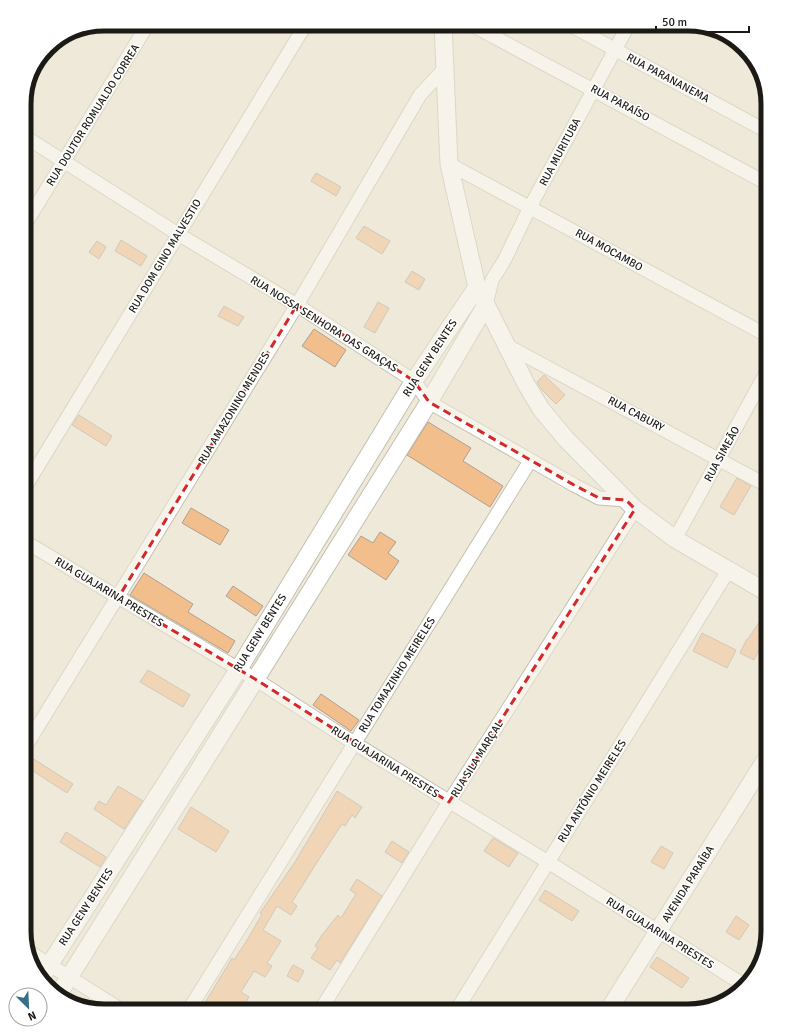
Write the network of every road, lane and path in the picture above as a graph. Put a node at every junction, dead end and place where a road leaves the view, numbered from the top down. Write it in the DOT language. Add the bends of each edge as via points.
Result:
graph roads {
  1 [pos="144,31"];
  2 [pos="302,31"];
  3 [pos="443,31"];
  4 [pos="483,31"];
  5 [pos="581,31"];
  6 [pos="626,31"];
  7 [pos="616,50"];
  8 [pos="445,68"];
  9 [pos="594,90"];
  10 [pos="761,128"];
  11 [pos="31,141"];
  12 [pos="64,162"];
  13 [pos="449,164"];
  14 [pos="761,180"];
  15 [pos="530,207"];
  16 [pos="31,215"];
  17 [pos="178,234"];
  18 [pos="484,284"];
  19 [pos="297,305"];
  20 [pos="486,305"];
  21 [pos="761,332"];
  22 [pos="504,344"];
  23 [pos="761,381"];
  24 [pos="414,382"];
  25 [pos="429,402"];
  26 [pos="719,459"];
  27 [pos="530,461"];
  28 [pos="31,477"];
  29 [pos="761,482"];
  30 [pos="630,505"];
  31 [pos="675,538"];
  32 [pos="31,545"];
  33 [pos="728,571"];
  34 [pos="761,589"];
  35 [pos="118,598"];
  36 [pos="238,670"];
  37 [pos="255,679"];
  38 [pos="31,738"];
  39 [pos="354,744"];
  40 [pos="761,767"];
  41 [pos="449,802"];
  42 [pos="548,862"];
  43 [pos="658,932"];
  44 [pos="45,972"];
  45 [pos="69,978"];
  46 [pos="740,982"];
  47 [pos="61,990"];
  48 [pos="112,1004"];
  49 [pos="192,1004"];
  50 [pos="324,1004"];
  51 [pos="460,1004"];
  52 [pos="612,1004"];
  1 -- 12 [label="street, RUA DOUTOR ROMUALDO CORREA"];
  2 -- 17 [label="street, RUA DOM GINO MALVESTIO"];
  3 -- 8 [label="street"];
  4 -- 9 [label="street, RUA PARAÍSO"];
  5 -- 7 [label="street, RUA PARANANEMA"];
  6 -- 7 [label="street, RUA MURITUBA"];
  7 -- 9 [label="street, RUA MURITUBA"];
  7 -- 10 [label="street, RUA PARANANEMA"];
  8 -- 13 [label="street"];
  8 -- 19 [label="street, RUA AMAZONINO MENDES" via="420,95"];
  9 -- 14 [label="street, RUA PARAÍSO"];
  9 -- 15 [label="street, RUA MURITUBA"];
  11 -- 12 [label="street, RUA NOSSA SENHORA DAS GRAÇAS"];
  12 -- 16 [label="street, RUA DOUTOR ROMUALDO CORREA"];
  12 -- 17 [label="street, RUA NOSSA SENHORA DAS GRAÇAS"];
  13 -- 15 [label="street, RUA MOCAMBO"];
  13 -- 18 [label="street"];
  15 -- 18 [label="street, RUA MURITUBA" via="504,261"];
  15 -- 21 [label="street, RUA MOCAMBO"];
  17 -- 19 [label="street, RUA NOSSA SENHORA DAS GRAÇAS"];
  17 -- 28 [label="street, RUA DOM GINO MALVESTIO"];
  18 -- 20 [label="street"];
  18 -- 24 [label="street, RUA GENY BENTES"];
  19 -- 24 [label="street, RUA NOSSA SENHORA DAS GRAÇAS"];
  19 -- 35 [label="street, RUA AMAZONINO MENDES"];
  20 -- 22 [label="street"];
  20 -- 25 [label="street, RUA GENY BENTES"];
  22 -- 26 [label="street, RUA CABURY"];
  22 -- 30 [label="street" via="541,409 566,439"];
  23 -- 26 [label="street, RUA SIMEÃO"];
  24 -- 25 [label="street, RUA NOSSA SENHORA DAS GRAÇAS"];
  24 -- 36 [label="street, RUA GENY BENTES"];
  25 -- 27 [label="street, RUA NOSSA SENHORA DAS GRAÇAS"];
  25 -- 37 [label="street, RUA GENY BENTES"];
  26 -- 29 [label="street, RUA CABURY"];
  26 -- 31 [label="street, RUA SIMEÃO"];
  27 -- 30 [label="street, RUA NOSSA SENHORA DAS GRAÇAS" via="599,498"];
  27 -- 39 [label="street, RUA TOMAZINHO MEIRELES"];
  30 -- 31 [label="street"];
  30 -- 41 [label="street, RUA SILA MARÇAL"];
  31 -- 33 [label="street"];
  32 -- 35 [label="street, RUA GUAJARINA PRESTES"];
  33 -- 34 [label="street"];
  33 -- 42 [label="street, RUA ANTÔNIO MEIRELES"];
  35 -- 36 [label="street, RUA GUAJARINA PRESTES"];
  35 -- 38 [label="street, RUA AMAZONINO MENDES"];
  36 -- 37 [label="street, RUA GUAJARINA PRESTES"];
  36 -- 44 [label="street, RUA GENY BENTES"];
  37 -- 39 [label="street, RUA GUAJARINA PRESTES"];
  37 -- 45 [label="street, RUA GENY BENTES"];
  39 -- 41 [label="street, RUA GUAJARINA PRESTES"];
  39 -- 49 [label="street, RUA TOMAZINHO MEIRELES"];
  40 -- 43 [label="street, AVENIDA PARAÍBA"];
  41 -- 42 [label="street, RUA GUAJARINA PRESTES"];
  41 -- 50 [label="street, RUA SILA MARÇAL"];
  42 -- 43 [label="street, RUA GUAJARINA PRESTES"];
  42 -- 51 [label="street, RUA ANTÔNIO MEIRELES"];
  43 -- 46 [label="street, RUA GUAJARINA PRESTES"];
  43 -- 52 [label="street, AVENIDA PARAÍBA"];
  44 -- 45 [label="street"];
  45 -- 47 [label="street, RUA GENY BENTES"];
  45 -- 48 [label="street"];
}
